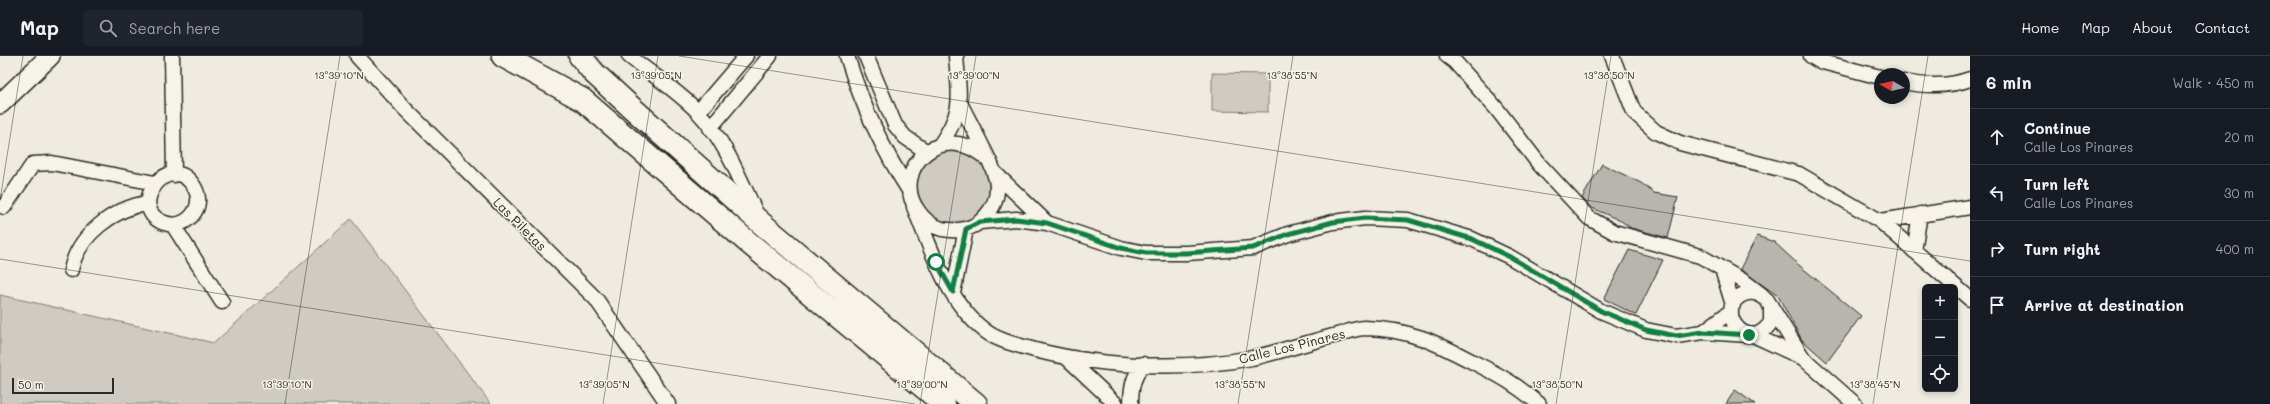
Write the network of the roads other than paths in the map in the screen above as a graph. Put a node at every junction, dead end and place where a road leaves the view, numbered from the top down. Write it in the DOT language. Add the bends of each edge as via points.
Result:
graph roads {
  1 [pos="50,56"];
  2 [pos="172,56"];
  3 [pos="357,56"];
  4 [pos="503,56"];
  5 [pos="580,56"];
  6 [pos="629,56"];
  7 [pos="746,56"];
  8 [pos="770,56"];
  9 [pos="847,56"];
  10 [pos="866,56"];
  11 [pos="956,56"];
  12 [pos="1447,56"];
  13 [pos="1612,56"];
  14 [pos="1811,56"];
  15 [pos="1874,75"];
  16 [pos="1970,80"];
  17 [pos="1910,83"];
  18 [pos="960,103"];
  19 [pos="0,104"];
  20 [pos="698,112"];
  21 [pos="710,128"];
  22 [pos="940,145"];
  23 [pos="927,152"];
  24 [pos="992,167"];
  25 [pos="174,175"];
  26 [pos="155,183"];
  27 [pos="910,192"];
  28 [pos="148,203"];
  29 [pos="1970,206"];
  30 [pos="914,207"];
  31 [pos="4,208"];
  32 [pos="1920,214"];
  33 [pos="1880,221"];
  34 [pos="980,222"];
  35 [pos="761,223"];
  36 [pos="1047,223"];
  37 [pos="173,225"];
  38 [pos="966,229"];
  39 [pos="1914,252"];
  40 [pos="1722,269"];
  41 [pos="71,270"];
  42 [pos="953,292"];
  43 [pos="1762,295"];
  44 [pos="1970,299"];
  45 [pos="222,302"];
  46 [pos="1771,306"];
  47 [pos="1732,308"];
  48 [pos="1703,332"];
  49 [pos="1751,335"];
  50 [pos="1066,357"];
  51 [pos="1803,358"];
  52 [pos="1143,364"];
  53 [pos="668,404"];
  54 [pos="944,404"];
  55 [pos="976,404"];
  56 [pos="1116,404"];
  57 [pos="1131,404"];
  58 [pos="1540,404"];
  59 [pos="1855,404"];
  1 -- 19 [label="main road"];
  2 -- 25 [label="street"];
  3 -- 53 [label="street, Las Piletas" via="405,108 596,299"];
  4 -- 54 [label="highway" via="583,100 749,243"];
  5 -- 35 [label="highway" via="594,73"];
  6 -- 20 [label="street"];
  7 -- 20 [label="street"];
  8 -- 21 [label="street"];
  9 -- 27 [label="street" via="858,92 880,144"];
  10 -- 23 [label="street" via="894,125 905,137"];
  11 -- 18 [label="street"];
  12 -- 40 [label="street" via="1496,108 1539,164 1589,218 1614,232 1700,256"];
  13 -- 33 [label="street" via="1634,112 1656,132 1680,143 1799,174"];
  14 -- 15 [label="street" via="1819,61"];
  16 -- 17 [label="street" via="1921,85"];
  18 -- 22 [label="street" via="953,126"];
  18 -- 24 [label="street"];
  20 -- 21 [label="street"];
  21 -- 35 [label="street" via="734,168"];
  22 -- 23 [label="street"];
  22 -- 24 [label="street" via="967,145 980,151"];
  23 -- 27 [label="street" via="916,163 911,177"];
  24 -- 34 [label="street" via="997,187 995,200"];
  24 -- 36 [label="street"];
  25 -- 26 [label="street"];
  25 -- 37 [label="street" via="187,179 196,190 198,204 192,217"];
  26 -- 28 [label="street" via="150,189"];
  26 -- 31 [label="street" via="52,163 33,164"];
  27 -- 30 [label="street"];
  28 -- 37 [label="street" via="159,221"];
  28 -- 41 [label="street" via="136,205 110,218 92,231 74,258"];
  29 -- 32 [label="street"];
  30 -- 38 [label="street" via="923,219 936,228 951,231"];
  30 -- 42 [label="street, Calle Los Pinares" via="936,262"];
  32 -- 33 [label="street"];
  32 -- 39 [label="street"];
  33 -- 39 [label="street"];
  34 -- 36 [label="street" via="1016,219"];
  34 -- 38 [label="street"];
  35 -- 55 [label="highway"];
  36 -- 48 [label="street" via="1121,248 1146,253 1186,253 1253,248 1288,234 1333,222 1365,218 1408,220 1472,239 1510,257 1601,311 1646,330 1676,336"];
  37 -- 45 [label="street"];
  38 -- 42 [label="street"];
  39 -- 44 [label="street"];
  40 -- 43 [label="street"];
  40 -- 47 [label="street"];
  42 -- 50 [label="street, Calle Los Pinares" via="984,330 1002,340"];
  43 -- 46 [label="street"];
  43 -- 47 [label="street" via="1748,293 1736,299"];
  46 -- 49 [label="street" via="1773,314 1767,328"];
  46 -- 51 [label="street"];
  47 -- 48 [label="street"];
  47 -- 49 [label="street" via="1735,327"];
  48 -- 49 [label="street"];
  49 -- 51 [label="street"];
  50 -- 52 [label="street, Calle Los Pinares"];
  50 -- 56 [label="street"];
  51 -- 59 [label="street"];
  52 -- 57 [label="street" via="1134,376"];
  52 -- 58 [label="street, Calle Los Pinares" via="1210,363 1252,358 1363,328 1391,330 1443,345 1517,385"];
}
